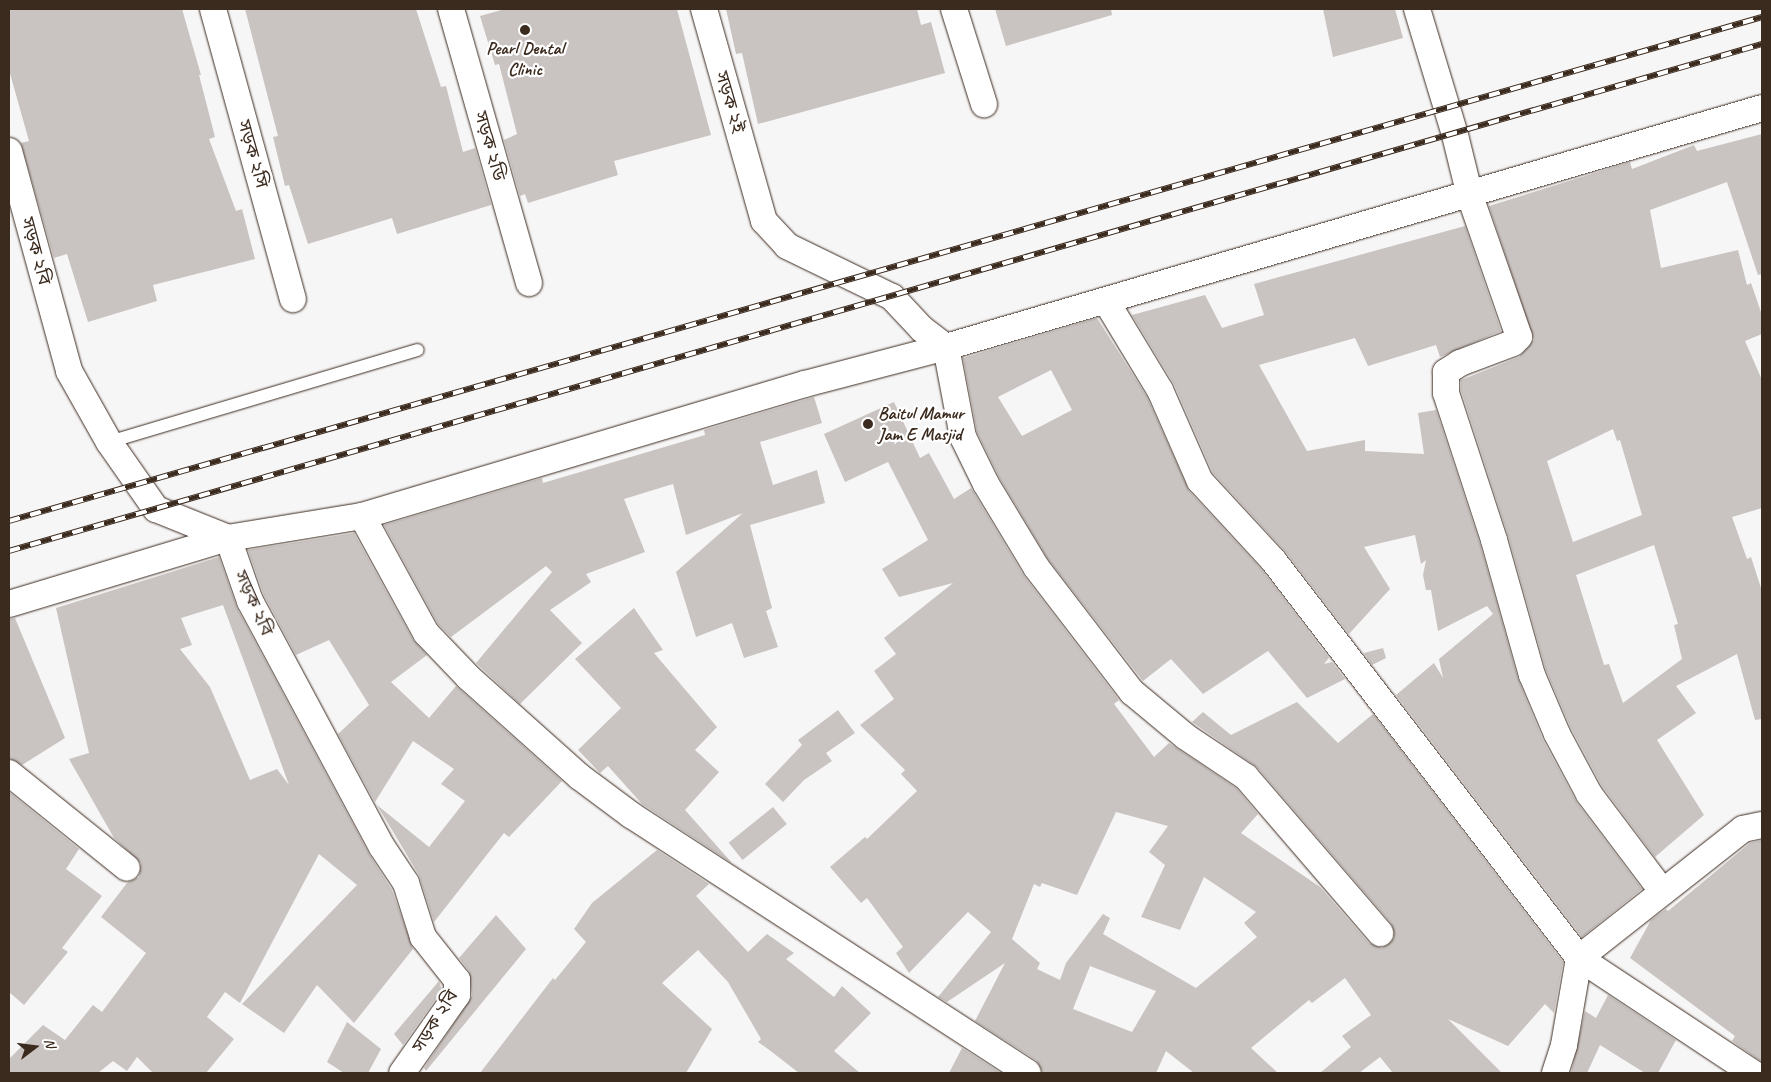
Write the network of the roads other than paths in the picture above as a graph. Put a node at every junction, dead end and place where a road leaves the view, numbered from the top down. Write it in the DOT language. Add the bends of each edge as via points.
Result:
graph roads {
  1 [pos="213,9"];
  2 [pos="452,9"];
  3 [pos="704,9"];
  4 [pos="954,9"];
  5 [pos="1417,9"];
  6 [pos="984,104"];
  7 [pos="1762,108"];
  8 [pos="9,151"];
  9 [pos="1470,196"];
  10 [pos="529,283"];
  11 [pos="293,298"];
  12 [pos="1106,301"];
  13 [pos="946,347"];
  14 [pos="418,350"];
  15 [pos="109,442"];
  16 [pos="362,516"];
  17 [pos="228,538"];
  18 [pos="9,604"];
  19 [pos="9,773"];
  20 [pos="1762,825"];
  21 [pos="127,868"];
  22 [pos="1662,891"];
  23 [pos="1380,933"];
  24 [pos="1579,958"];
  25 [pos="404,1072"];
  26 [pos="1028,1073"];
  27 [pos="1554,1073"];
  28 [pos="1753,1073"];
  1 -- 11 [label="street, সড়ক ২সি"];
  2 -- 10 [label="street, সড়ক ২ডি"];
  3 -- 13 [label="street, সড়ক ২ই" via="764,221 787,246 892,297 922,329"];
  4 -- 6 [label="street"];
  5 -- 9 [label="street"];
  7 -- 9 [label="street"];
  8 -- 15 [label="street, সড়ক ২বি" via="70,371"];
  9 -- 12 [label="street"];
  9 -- 22 [label="street" via="1519,337 1514,343 1460,363 1446,372 1446,393 1494,540 1532,675 1557,734 1589,794"];
  12 -- 13 [label="street"];
  12 -- 24 [label="street" via="1160,390 1200,481 1273,560"];
  13 -- 16 [label="street" via="806,384"];
  13 -- 23 [label="street" via="964,437 986,484 1036,567 1132,692 1186,737 1246,777"];
  14 -- 15 [label="lane"];
  15 -- 17 [label="street, সড়ক ২বি" via="156,508"];
  16 -- 17 [label="street"];
  16 -- 26 [label="street" via="426,633 468,677 580,777 631,816"];
  17 -- 18 [label="street"];
  17 -- 25 [label="street, সড়ক ২বি" via="254,609 382,847 406,883 423,937 457,980 457,995"];
  19 -- 21 [label="street"];
  20 -- 22 [label="street" via="1743,829"];
  22 -- 24 [label="street"];
  24 -- 27 [label="street" via="1564,1046"];
  24 -- 28 [label="street"];
}
